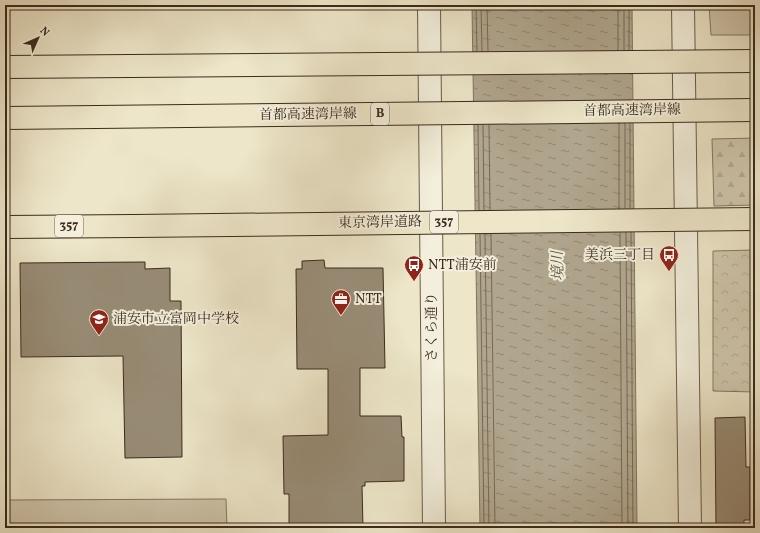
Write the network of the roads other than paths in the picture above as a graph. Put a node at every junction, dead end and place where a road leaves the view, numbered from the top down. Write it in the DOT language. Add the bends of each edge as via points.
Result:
graph roads {
  1 [pos="429,5"];
  2 [pos="683,5"];
  3 [pos="755,61"];
  4 [pos="5,67"];
  5 [pos="755,110"];
  6 [pos="5,118"];
  7 [pos="755,219"];
  8 [pos="5,227"];
  9 [pos="434,528"];
  10 [pos="690,528"];
  1 -- 9 [label="street, さくら通り"];
  2 -- 10 [label="street"];
  3 -- 4 [label="highway, bridge"];
  5 -- 6 [label="highway, 首都高速湾岸線 / B, bridge"];
  7 -- 8 [label="highway, 東京湾岸道路 / 357, bridge"];
}
